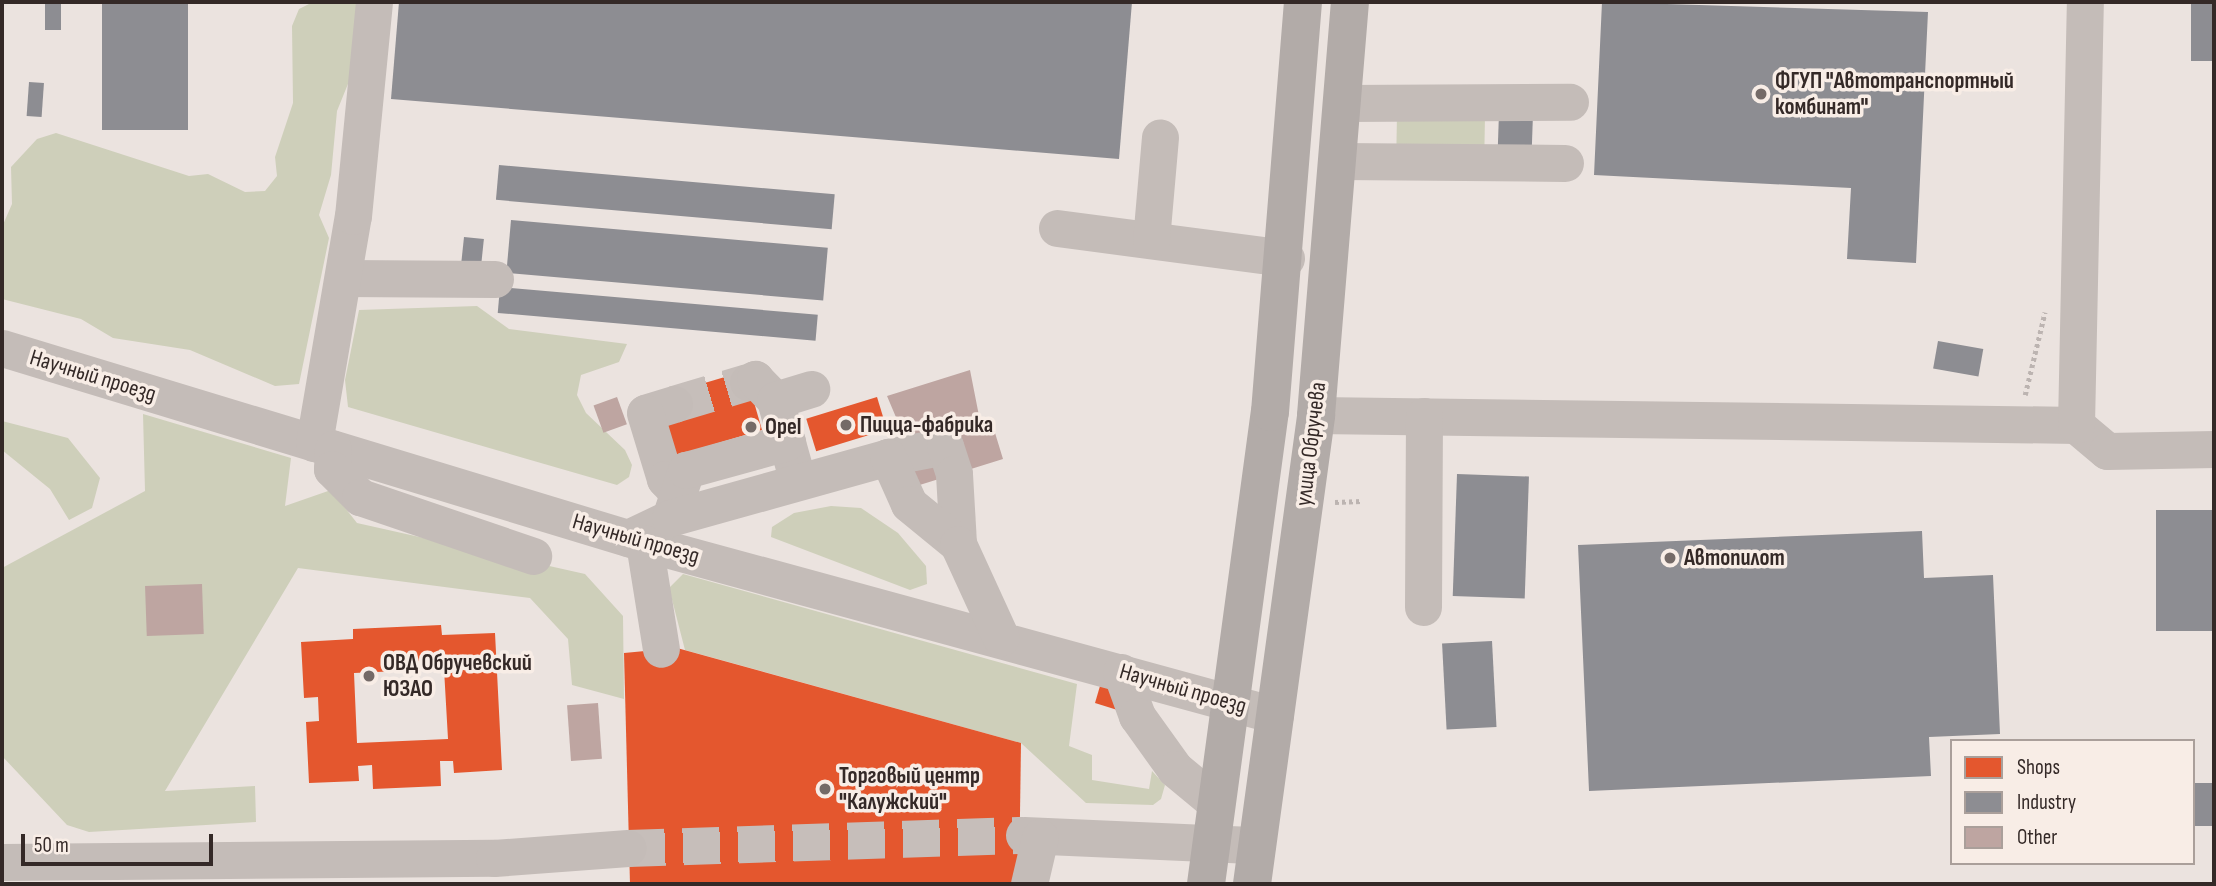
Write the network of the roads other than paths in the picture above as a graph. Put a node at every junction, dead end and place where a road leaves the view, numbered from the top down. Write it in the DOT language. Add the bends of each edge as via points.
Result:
graph roads {
  1 [pos="374,2"];
  2 [pos="1303,2"];
  3 [pos="1350,2"];
  4 [pos="2085,2"];
  5 [pos="1570,102"];
  6 [pos="1345,103"];
  7 [pos="1160,137"];
  8 [pos="1340,161"];
  9 [pos="1565,163"];
  10 [pos="1057,228"];
  11 [pos="1151,240"];
  12 [pos="1286,258"];
  13 [pos="344,278"];
  14 [pos="495,279"];
  15 [pos="2,348"];
  16 [pos="811,388"];
  17 [pos="674,404"];
  18 [pos="1316,415"];
  19 [pos="1424,416"];
  20 [pos="2076,425"];
  21 [pos="787,442"];
  22 [pos="323,446"];
  23 [pos="2214,449"];
  24 [pos="888,457"];
  25 [pos="798,482"];
  26 [pos="674,506"];
  27 [pos="636,540"];
  28 [pos="533,556"];
  29 [pos="964,560"];
  30 [pos="1423,607"];
  31 [pos="918,616"];
  32 [pos="1001,638"];
  33 [pos="661,649"];
  34 [pos="1121,672"];
  35 [pos="1230,705"];
  36 [pos="1275,715"];
  37 [pos="1216,803"];
  38 [pos="1211,842"];
  39 [pos="1257,845"];
  40 [pos="628,848"];
  41 [pos="2,862"];
  42 [pos="499,871"];
  43 [pos="2,884"];
  44 [pos="1029,884"];
  45 [pos="1206,884"];
  46 [pos="1252,884"];
  1 -- 13 [label="street"];
  2 -- 12 [label="main road, улица Обручева"];
  3 -- 6 [label="main road, улица Обручева"];
  4 -- 20 [label="street"];
  5 -- 6 [label="street"];
  6 -- 8 [label="main road, улица Обручева"];
  7 -- 11 [label="street"];
  8 -- 9 [label="street"];
  8 -- 18 [label="main road, улица Обручева"];
  10 -- 11 [label="street"];
  11 -- 12 [label="street"];
  12 -- 35 [label="main road, улица Обручева"];
  13 -- 14 [label="street"];
  13 -- 22 [label="street"];
  15 -- 22 [label="street, Научный проезд"];
  16 -- 21 [label="street" via="761,391"];
  17 -- 26 [label="street" via="645,413"];
  18 -- 19 [label="street"];
  18 -- 36 [label="main road, улица Обручева"];
  19 -- 20 [label="street"];
  19 -- 30 [label="street"];
  20 -- 23 [label="street" via="2107,451"];
  21 -- 25 [label="street"];
  21 -- 26 [label="street" via="686,470"];
  22 -- 27 [label="street, Научный проезд"];
  22 -- 28 [label="street" via="332,469 360,497 394,514"];
  24 -- 25 [label="street"];
  24 -- 29 [label="street" via="909,504"];
  24 -- 29 [label="street" via="945,446 954,474"];
  25 -- 26 [label="street"];
  26 -- 27 [label="street"];
  27 -- 31 [label="street, Научный проезд"];
  27 -- 33 [label="street"];
  29 -- 31 [label="street" via="959,603"];
  29 -- 32 [label="street"];
  31 -- 32 [label="street, Научный проезд"];
  32 -- 34 [label="street, Научный проезд"];
  34 -- 35 [label="street, Научный проезд"];
  34 -- 37 [label="street" via="1137,716 1160,748 1184,780"];
  35 -- 36 [label="street, Научный проезд"];
  35 -- 37 [label="main road, улица Обручева"];
  36 -- 39 [label="main road, улица Обручева"];
  37 -- 38 [label="main road, улица Обручева"];
  38 -- 39 [label="street"];
  38 -- 44 [label="street" via="1032,836"];
  38 -- 45 [label="main road, улица Обручева"];
  39 -- 46 [label="main road, улица Обручева"];
  40 -- 42 [label="street"];
  41 -- 42 [label="street"];
  41 -- 43 [label="street"];
}
